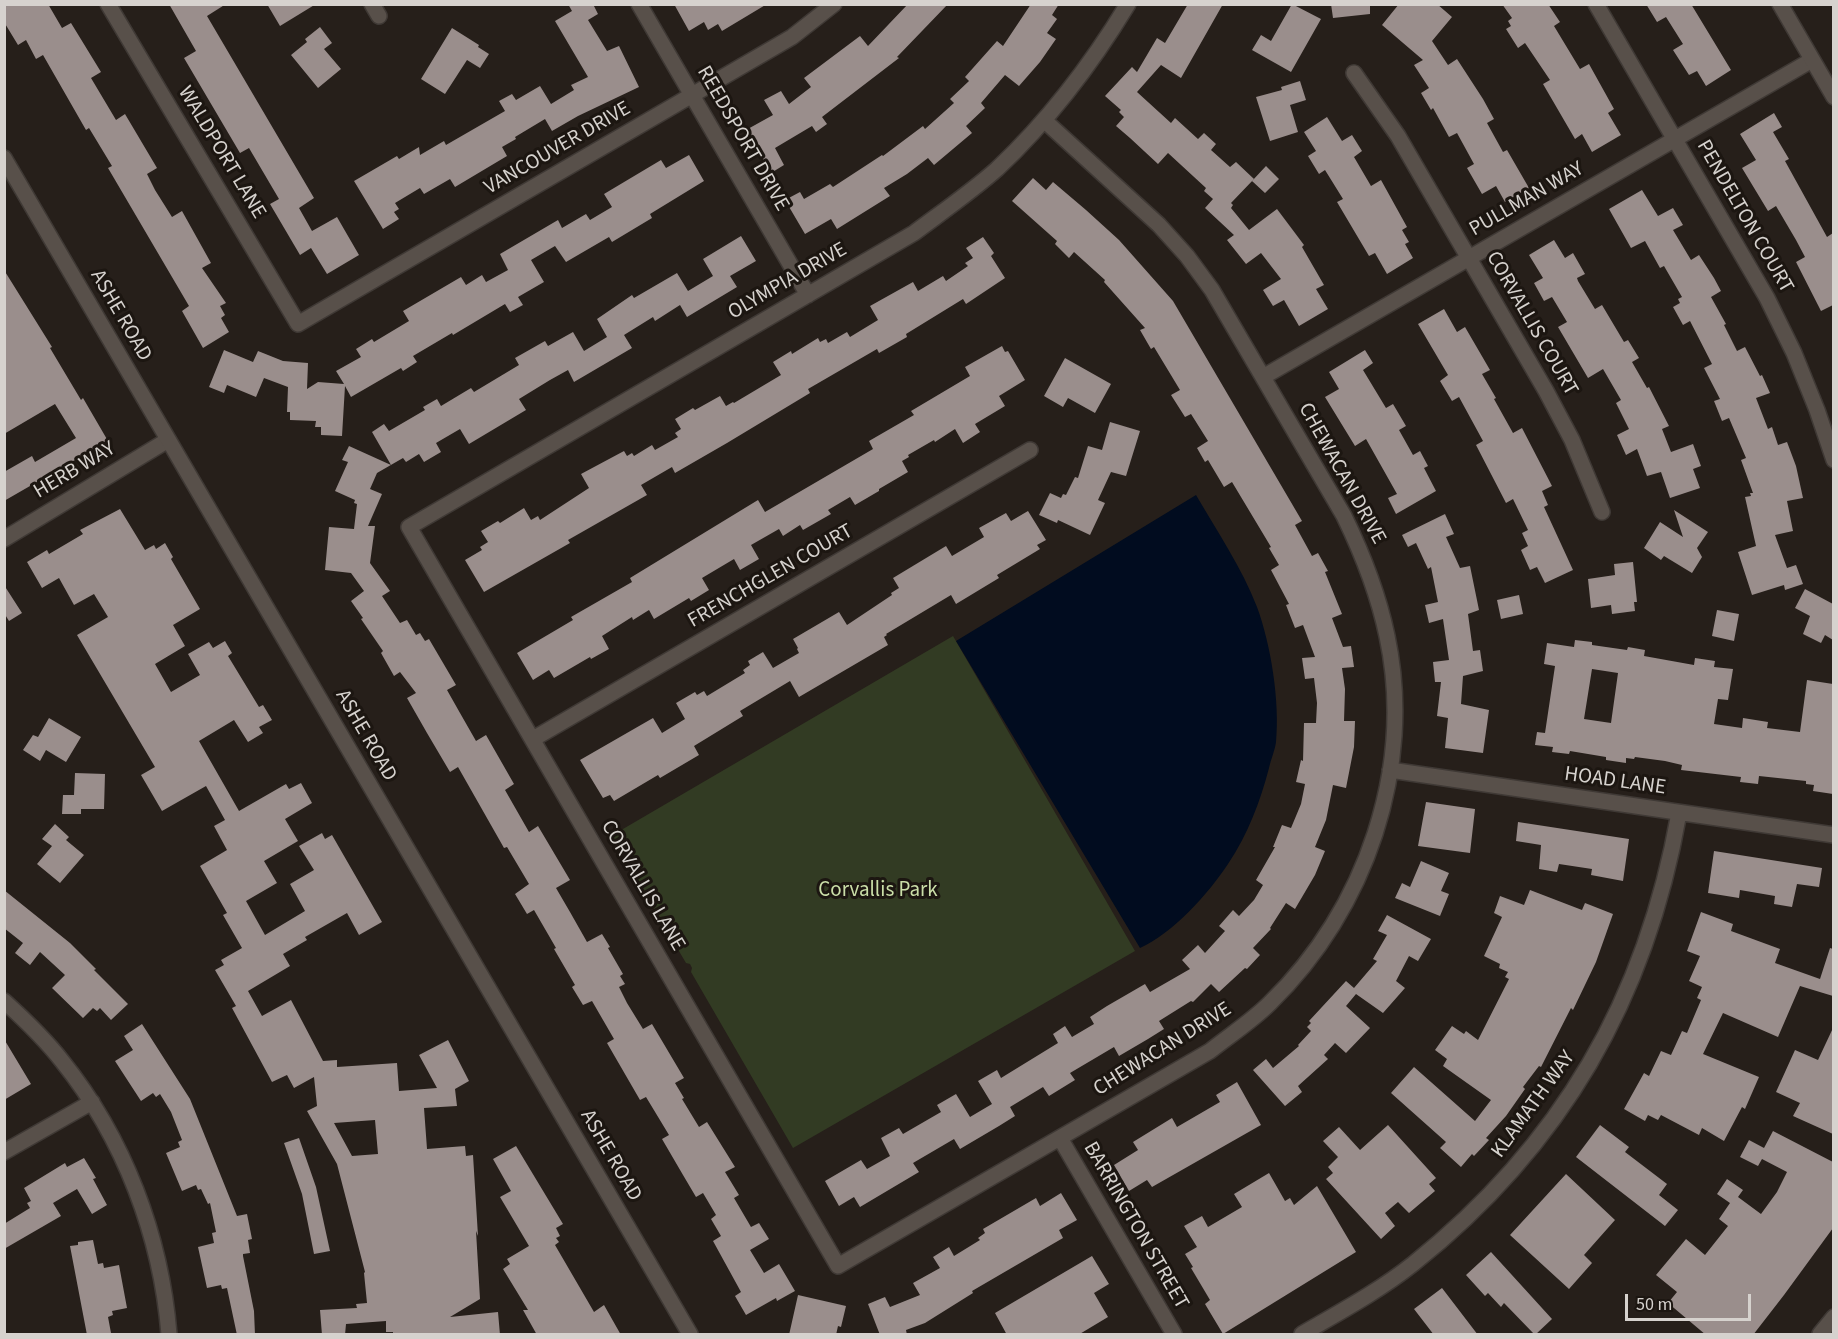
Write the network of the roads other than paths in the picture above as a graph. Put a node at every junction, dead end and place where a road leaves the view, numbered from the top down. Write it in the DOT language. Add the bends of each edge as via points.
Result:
graph roads {
  1 [pos="108,4"];
  2 [pos="639,4"];
  3 [pos="834,4"];
  4 [pos="1128,4"];
  5 [pos="1596,4"];
  6 [pos="1780,4"];
  7 [pos="1812,60"];
  8 [pos="1354,73"];
  9 [pos="692,96"];
  10 [pos="1833,97"];
  11 [pos="1045,121"];
  12 [pos="1676,138"];
  13 [pos="4,158"];
  14 [pos="1469,258"];
  15 [pos="808,295"];
  16 [pos="298,324"];
  17 [pos="1263,377"];
  18 [pos="168,440"];
  19 [pos="1030,450"];
  20 [pos="1833,460"];
  21 [pos="1602,512"];
  22 [pos="409,527"];
  23 [pos="4,539"];
  24 [pos="533,739"];
  25 [pos="1390,770"];
  26 [pos="1679,813"];
  27 [pos="1833,836"];
  28 [pos="4,1001"];
  29 [pos="92,1102"];
  30 [pos="1060,1138"];
  31 [pos="4,1152"];
  32 [pos="838,1266"];
  33 [pos="1833,1317"];
  34 [pos="169,1335"];
  35 [pos="690,1335"];
  36 [pos="1174,1335"];
  37 [pos="1302,1335"];
  38 [pos="1820,1335"];
  1 -- 16 [label="street, WALDPORT LANE"];
  2 -- 9 [label="street, REEDSPORT DRIVE"];
  3 -- 9 [label="street, VANCOUVER DRIVE" via="792,37"];
  4 -- 11 [label="street, OLYMPIA DRIVE" via="1105,42"];
  5 -- 12 [label="street, PENDELTON COURT"];
  6 -- 7 [label="street"];
  7 -- 10 [label="street"];
  7 -- 12 [label="street, PULLMAN WAY"];
  8 -- 14 [label="street, CORVALLIS COURT" via="1398,136"];
  9 -- 15 [label="street, REEDSPORT DRIVE"];
  9 -- 16 [label="street, VANCOUVER DRIVE"];
  11 -- 15 [label="street, OLYMPIA DRIVE" via="960,200 914,233"];
  11 -- 17 [label="street, CHEWACAN DRIVE" via="1159,225 1187,256 1212,290"];
  12 -- 14 [label="street, PULLMAN WAY"];
  12 -- 20 [label="street, PENDELTON COURT" via="1767,298 1798,363"];
  13 -- 18 [label="street, ASHE ROAD"];
  14 -- 17 [label="street, PULLMAN WAY"];
  14 -- 21 [label="street, CORVALLIS COURT" via="1572,440"];
  15 -- 22 [label="street, OLYMPIA DRIVE"];
  17 -- 25 [label="street, CHEWACAN DRIVE" via="1344,516 1377,594 1394,691"];
  18 -- 23 [label="street, HERB WAY"];
  18 -- 35 [label="street, ASHE ROAD"];
  19 -- 24 [label="street, FRENCHGLEN COURT"];
  22 -- 24 [label="street, CORVALLIS LANE"];
  24 -- 32 [label="street, CORVALLIS LANE"];
  25 -- 26 [label="street, HOAD LANE"];
  25 -- 30 [label="street, CHEWACAN DRIVE" via="1374,839 1358,878 1325,938 1299,972 1262,1010 1210,1051"];
  26 -- 27 [label="street, HOAD LANE"];
  26 -- 37 [label="street, KLAMATH WAY" via="1661,896 1643,954 1618,1012 1563,1106 1501,1184 1458,1226 1362,1300"];
  28 -- 29 [label="street" via="36,1031"];
  29 -- 31 [label="street"];
  29 -- 34 [label="street" via="114,1141 148,1227 160,1271"];
  30 -- 32 [label="street, CHEWACAN DRIVE"];
  30 -- 36 [label="street, BARRINGTON STREET"];
  33 -- 38 [label="street"];
}
